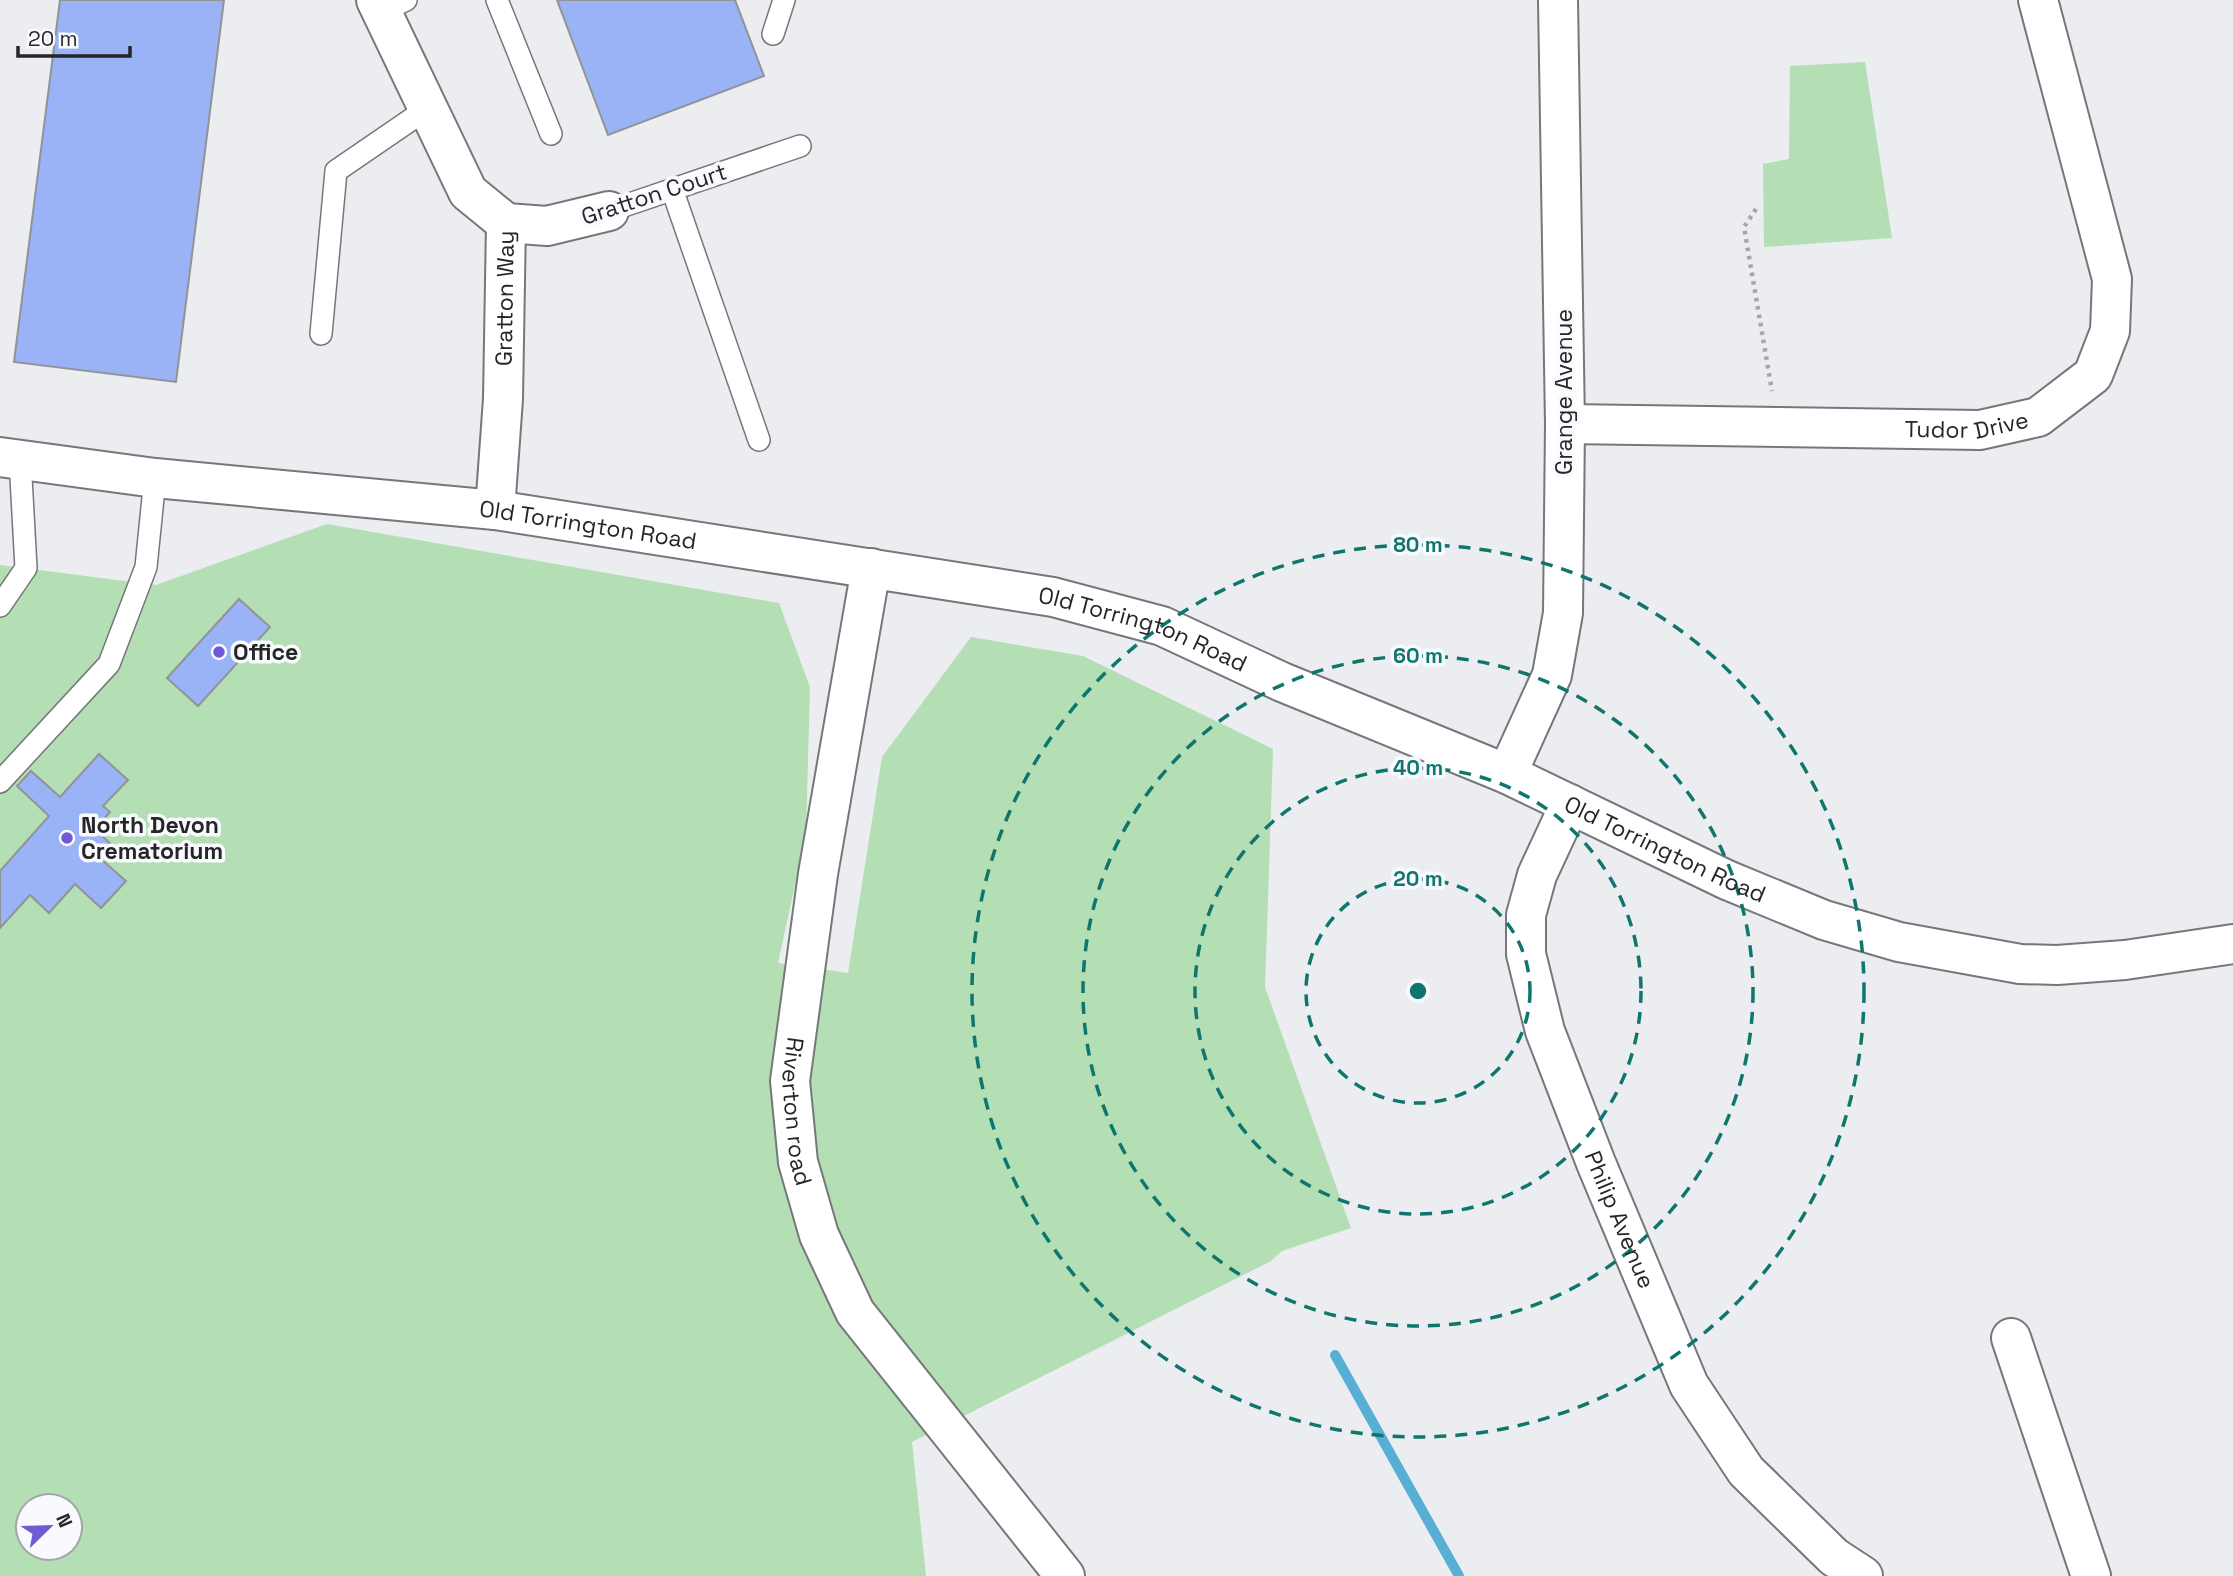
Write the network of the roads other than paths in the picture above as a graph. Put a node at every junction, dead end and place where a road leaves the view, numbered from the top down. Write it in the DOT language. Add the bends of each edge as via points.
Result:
graph roads {
  1 [pos="497,0"];
  2 [pos="784,0"];
  3 [pos="1558,0"];
  4 [pos="2038,0"];
  5 [pos="388,4"];
  6 [pos="773,34"];
  7 [pos="428,108"];
  8 [pos="551,134"];
  9 [pos="800,146"];
  10 [pos="673,189"];
  11 [pos="610,211"];
  12 [pos="506,223"];
  13 [pos="321,334"];
  14 [pos="1565,424"];
  15 [pos="759,440"];
  16 [pos="10,458"];
  17 [pos="155,478"];
  18 [pos="495,510"];
  19 [pos="870,568"];
  20 [pos="0,607"];
  21 [pos="1507,774"];
  22 [pos="0,782"];
  23 [pos="1570,804"];
  24 [pos="2233,944"];
  25 [pos="2011,1338"];
  26 [pos="1839,1570"];
  27 [pos="1065,1576"];
  28 [pos="2091,1576"];
  1 -- 8 [label="lane"];
  2 -- 6 [label="lane"];
  3 -- 14 [label="street, Grange Avenue"];
  4 -- 14 [label="street, Tudor Drive" via="2112,279 2110,331 2093,375 2038,417 1980,430"];
  5 -- 7 [label="street, Gratton Way"];
  7 -- 12 [label="street, Gratton Way" via="468,192"];
  7 -- 13 [label="lane" via="336,170"];
  9 -- 10 [label="lane, Gratton Court"];
  10 -- 11 [label="lane, Gratton Court"];
  10 -- 15 [label="lane"];
  11 -- 12 [label="street, Gratton Court" via="547,226"];
  12 -- 18 [label="street, Gratton Way" via="503,399"];
  14 -- 21 [label="street, Grange Avenue" via="1563,613 1552,675"];
  16 -- 17 [label="street, Old Torrington Road"];
  16 -- 20 [label="lane" via="26,568"];
  17 -- 18 [label="street, Old Torrington Road"];
  17 -- 22 [label="lane" via="146,567 110,664"];
  18 -- 19 [label="street, Old Torrington Road"];
  19 -- 21 [label="street, Old Torrington Road" via="1052,597 1162,626 1282,682"];
  19 -- 27 [label="street, Riverton road" via="818,874 790,1081 798,1162 818,1235 855,1312"];
  21 -- 23 [label="street, Old Torrington Road"];
  23 -- 24 [label="street, Old Torrington Road" via="1727,880 1824,920 1899,942 2020,964 2057,965"];
  23 -- 26 [label="street, Philip Avenue" via="1537,875 1526,915 1527,954 1545,1031 1689,1385 1746,1471"];
  25 -- 28 [label="street"];
}
